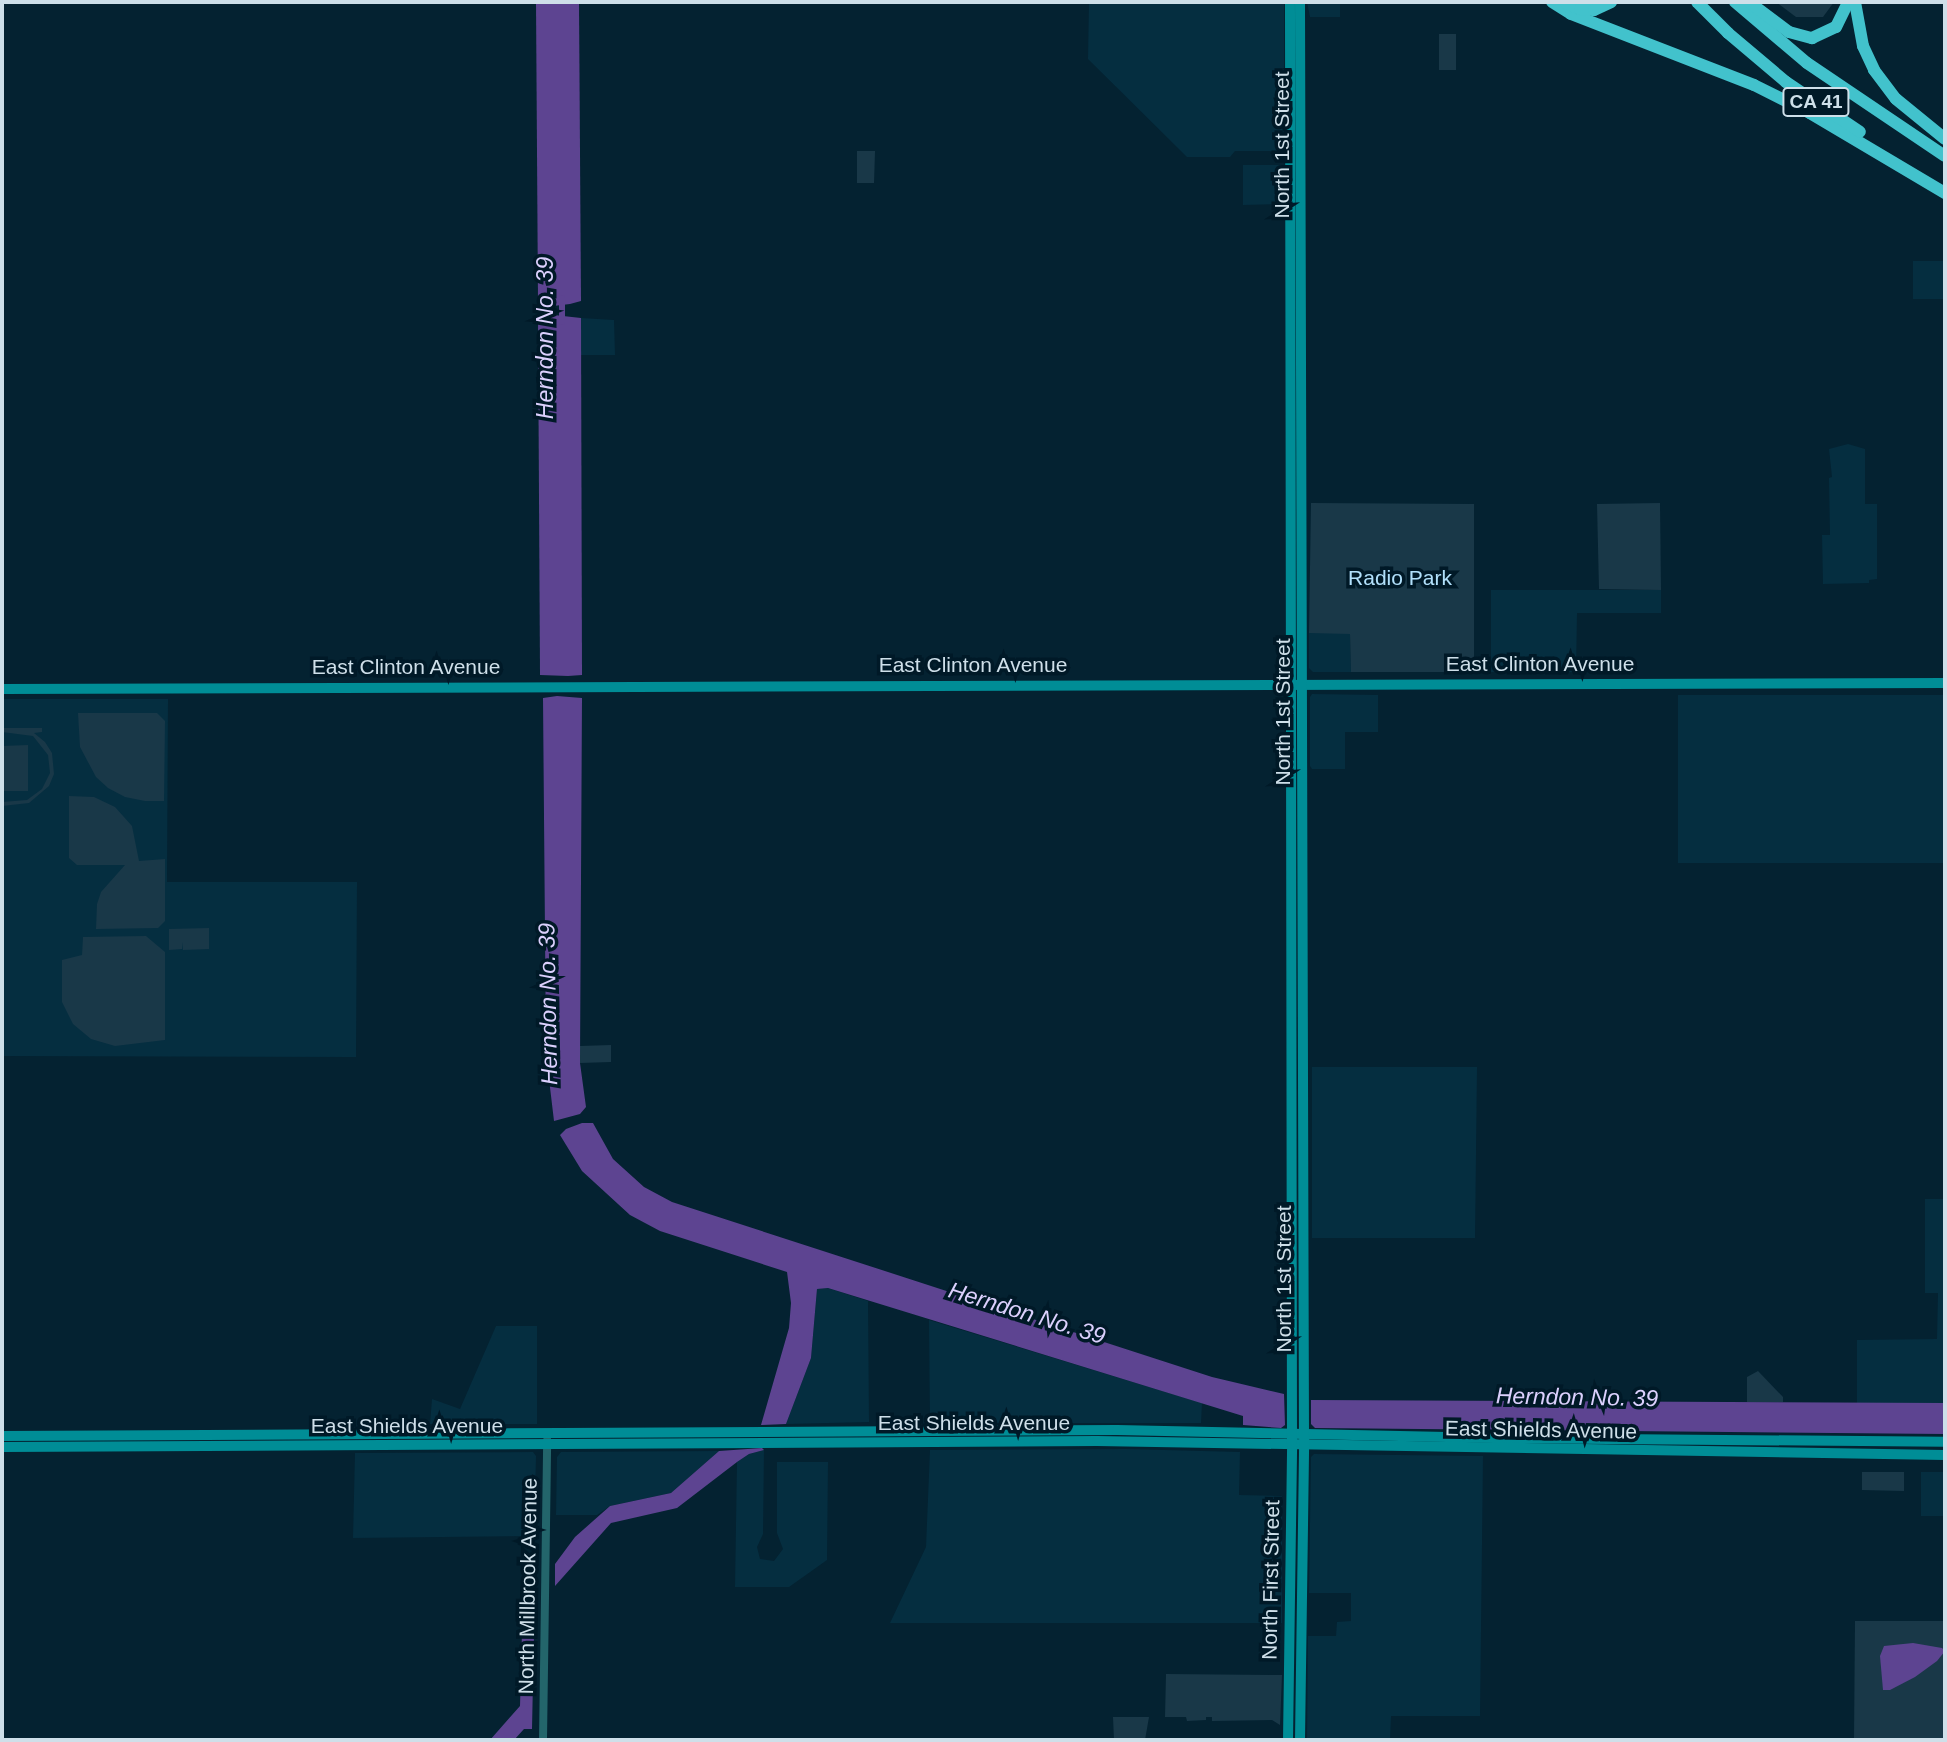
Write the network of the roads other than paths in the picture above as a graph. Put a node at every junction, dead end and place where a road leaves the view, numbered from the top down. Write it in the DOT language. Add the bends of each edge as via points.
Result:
graph roads {
  1 [pos="1290,2"];
  2 [pos="1300,2"];
  3 [pos="1552,2"];
  4 [pos="1565,2"];
  5 [pos="1611,2"];
  6 [pos="1697,2"];
  7 [pos="1735,2"];
  8 [pos="1749,2"];
  9 [pos="1847,2"];
  10 [pos="1855,2"];
  11 [pos="1945,139"];
  12 [pos="1945,156"];
  13 [pos="1945,191"];
  14 [pos="1945,682"];
  15 [pos="1290,683"];
  16 [pos="1302,683"];
  17 [pos="2,689"];
  18 [pos="1302,778"];
  19 [pos="1291,793"];
  20 [pos="1292,1270"];
  21 [pos="1303,1332"];
  22 [pos="1292,1421"];
  23 [pos="1304,1422"];
  24 [pos="751,1432"];
  25 [pos="802,1432"];
  26 [pos="547,1433"];
  27 [pos="1292,1434"];
  28 [pos="1304,1434"];
  29 [pos="2,1436"];
  30 [pos="22,1436"];
  31 [pos="1945,1442"];
  32 [pos="691,1443"];
  33 [pos="771,1443"];
  34 [pos="2,1444"];
  35 [pos="547,1445"];
  36 [pos="1292,1446"];
  37 [pos="1304,1446"];
  38 [pos="1945,1447"];
  39 [pos="1913,1455"];
  40 [pos="1945,1455"];
  41 [pos="1291,1570"];
  42 [pos="1301,1611"];
  43 [pos="543,1740"];
  44 [pos="1288,1740"];
  45 [pos="1300,1740"];
  1 -- 15 [label="main road, North 1st Street"];
  2 -- 16 [label="main road, North 1st Street"];
  3 -- 13 [label="highway" via="1570,14 1754,85"];
  4 -- 5 [label="highway" via="1594,10"];
  6 -- 13 [label="highway, CA 41" via="1786,82"];
  7 -- 12 [label="highway, CA 41" via="1807,63"];
  8 -- 9 [label="highway" via="1789,33 1812,38 1836,27"];
  10 -- 11 [label="highway" via="1863,46 1874,70 1896,99"];
  14 -- 16 [label="main road, East Clinton Avenue"];
  15 -- 16 [label="main road, East Clinton Avenue"];
  15 -- 17 [label="main road, East Clinton Avenue"];
  15 -- 19 [label="main road, North 1st Street"];
  16 -- 18 [label="main road, North 1st Street"];
  18 -- 19 [label="main road"];
  18 -- 21 [label="main road, North 1st Street"];
  19 -- 20 [label="main road, North 1st Street"];
  20 -- 21 [label="main road" via="1297,1326"];
  20 -- 22 [label="main road, North 1st Street"];
  21 -- 23 [label="main road, North 1st Street"];
  22 -- 27 [label="main road, North First Street"];
  23 -- 28 [label="main road, North First Street"];
  24 -- 25 [label="main road, East Shields Avenue"];
  24 -- 26 [label="main road, East Shields Avenue"];
  24 -- 32 [label="main road" via="745,1437"];
  25 -- 27 [label="main road, East Shields Avenue"];
  25 -- 33 [label="main road"];
  26 -- 30 [label="main road, East Shields Avenue"];
  26 -- 35 [label="street, North Millbrook Avenue"];
  27 -- 28 [label="main road, East Shields Avenue"];
  27 -- 36 [label="main road, North First Street"];
  28 -- 31 [label="main road, East Shields Avenue"];
  28 -- 37 [label="main road, North First Street"];
  29 -- 30 [label="main road, East Shields Avenue"];
  30 -- 34 [label="main road" via="19,1441"];
  32 -- 33 [label="main road, East Shields Avenue"];
  32 -- 35 [label="main road, East Shields Avenue"];
  33 -- 36 [label="main road, East Shields Avenue" via="1108,1441"];
  34 -- 35 [label="main road, East Shields Avenue"];
  35 -- 43 [label="street, North Millbrook Avenue"];
  36 -- 37 [label="main road, East Shields Avenue"];
  36 -- 41 [label="main road, North First Street"];
  37 -- 39 [label="main road, East Shields Avenue"];
  37 -- 42 [label="main road, North First Street"];
  38 -- 39 [label="main road" via="1918,1448"];
  39 -- 40 [label="main road, East Shields Avenue"];
  41 -- 42 [label="main road" via="1296,1574 1296,1605"];
  41 -- 44 [label="main road, North First Street"];
  42 -- 45 [label="main road, North First Street"];
}
